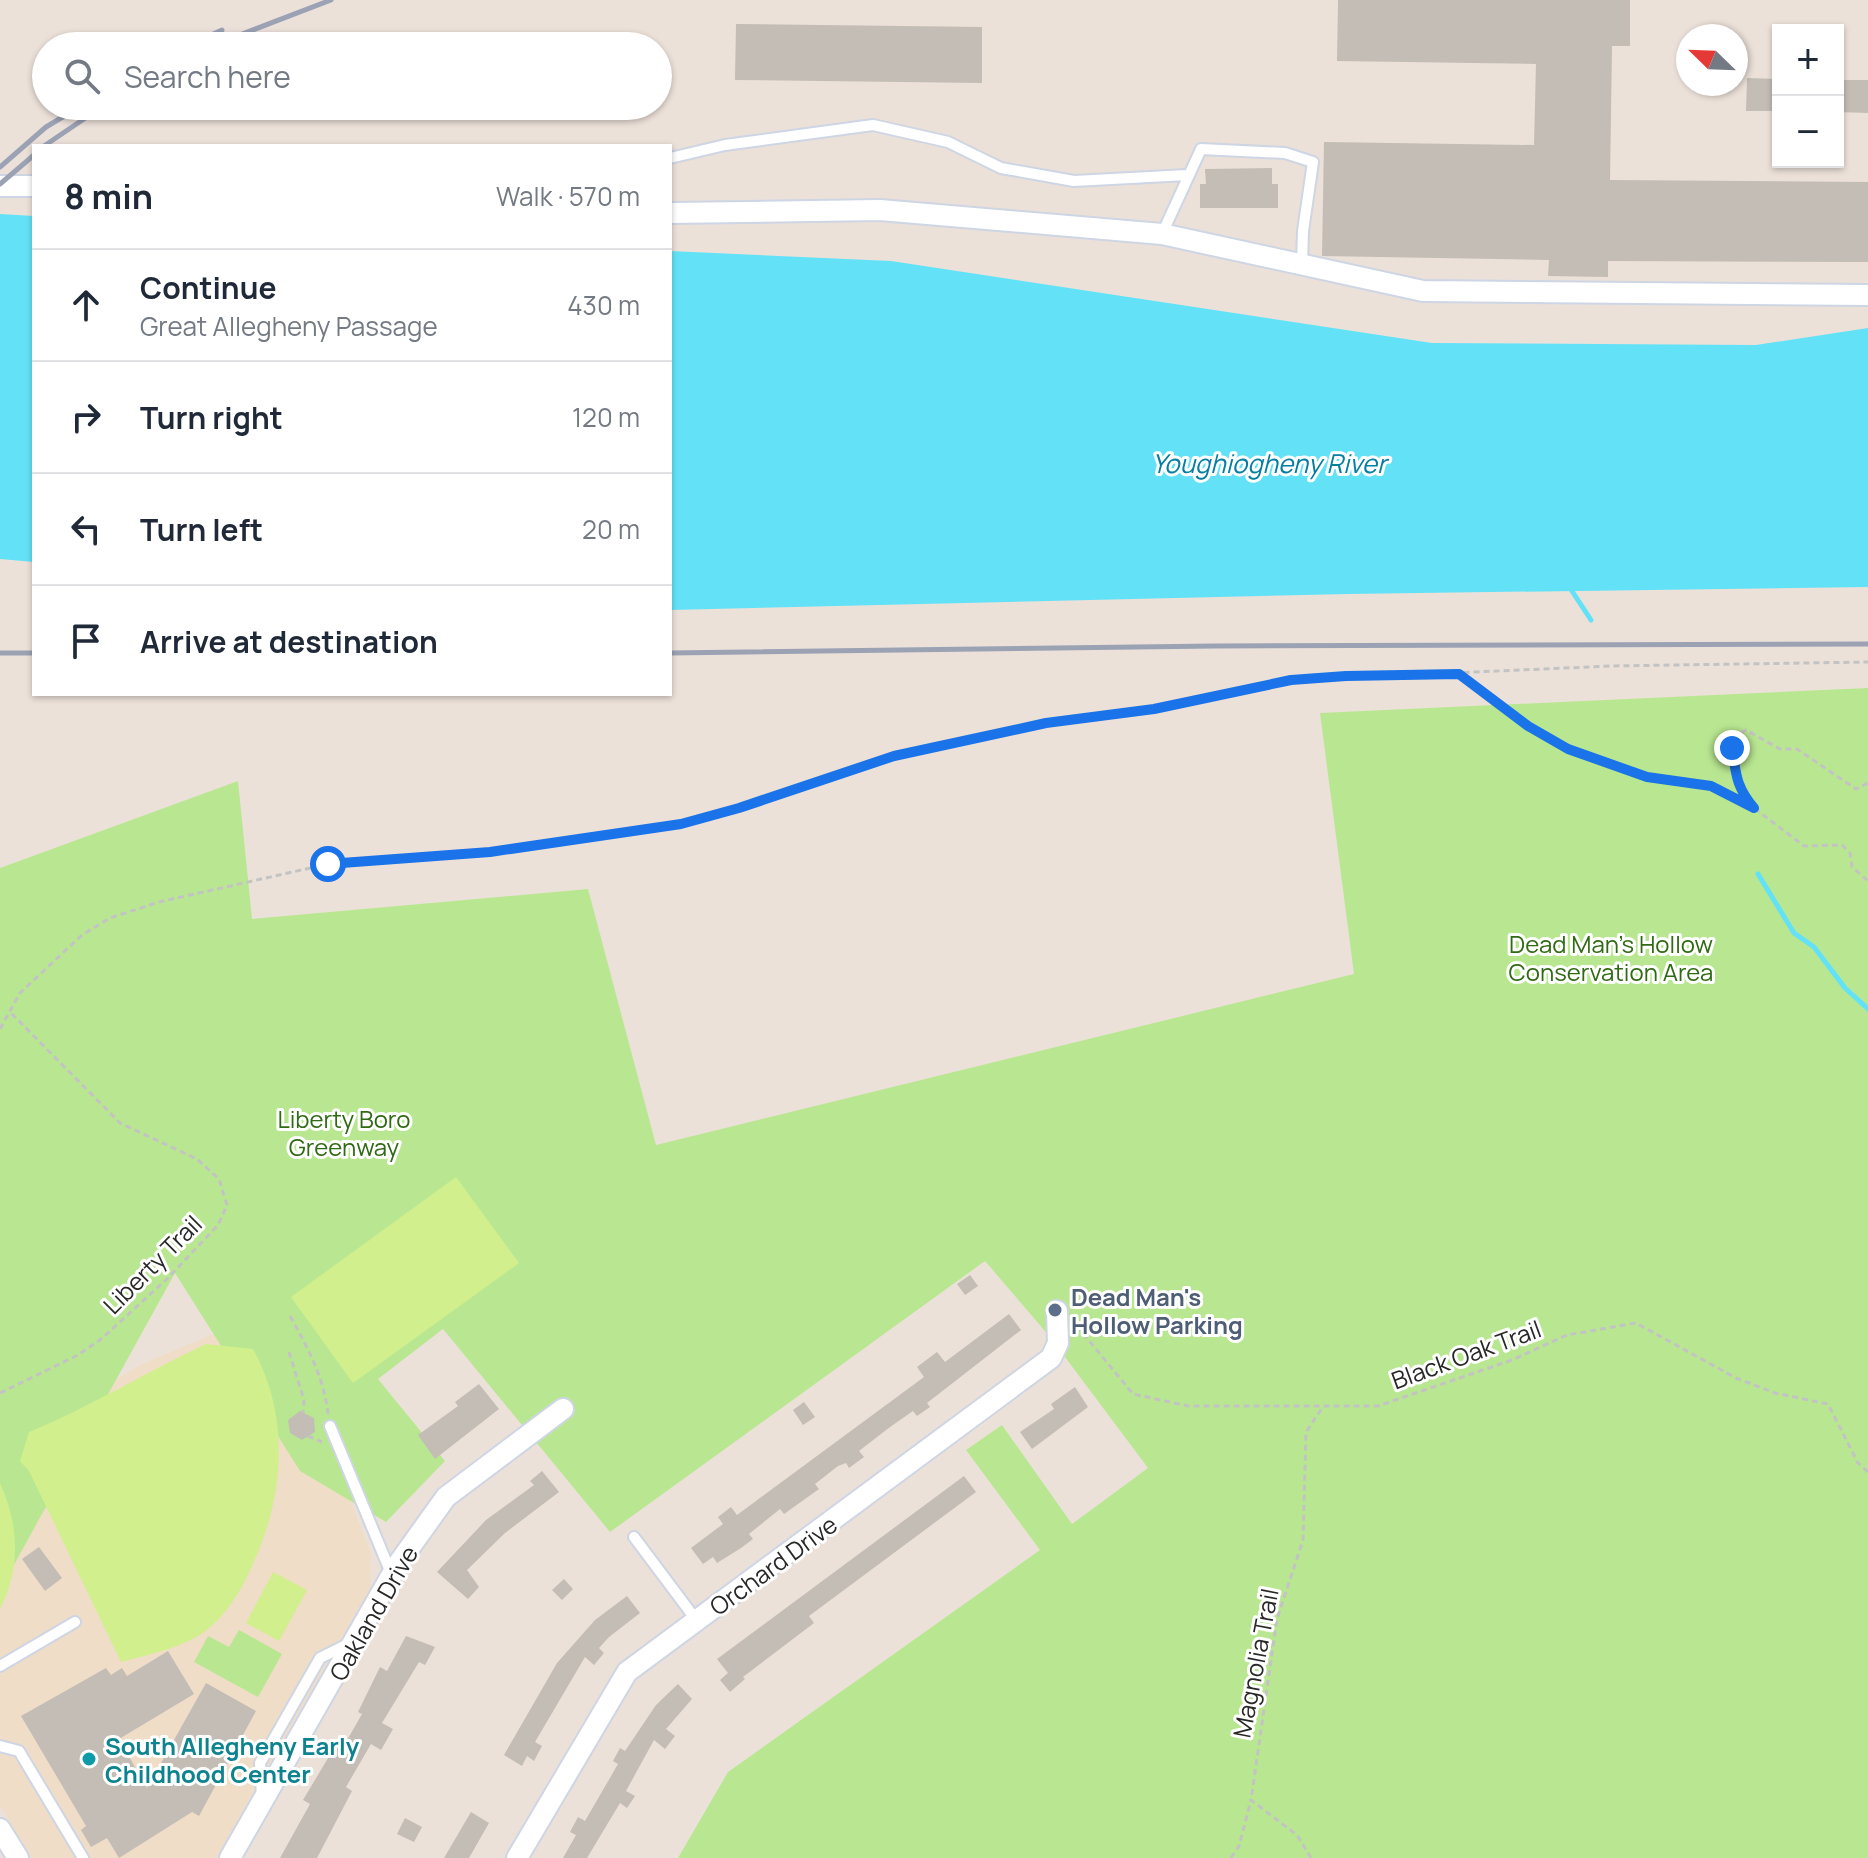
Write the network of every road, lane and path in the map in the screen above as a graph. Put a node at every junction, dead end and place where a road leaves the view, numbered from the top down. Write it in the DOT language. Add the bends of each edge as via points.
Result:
graph roads {
  1 [pos="672,158"];
  2 [pos="1187,175"];
  3 [pos="0,186"];
  4 [pos="32,186"];
  5 [pos="672,213"];
  6 [pos="1162,234"];
  7 [pos="1302,264"];
  8 [pos="1868,295"];
  9 [pos="1868,662"];
  10 [pos="1459,674"];
  11 [pos="1868,783"];
  12 [pos="1754,808"];
  13 [pos="1868,881"];
  14 [pos="8,1010"];
  15 [pos="0,1029"];
  16 [pos="1057,1311"];
  17 [pos="290,1316"];
  18 [pos="289,1352"];
  19 [pos="0,1393"];
  20 [pos="1322,1407"];
  21 [pos="563,1409"];
  22 [pos="303,1413"];
  23 [pos="330,1426"];
  24 [pos="1868,1472"];
  25 [pos="634,1537"];
  26 [pos="392,1575"];
  27 [pos="697,1621"];
  28 [pos="75,1622"];
  29 [pos="0,1666"];
  30 [pos="0,1746"];
  31 [pos="1251,1800"];
  32 [pos="0,1829"];
  33 [pos="18,1858"];
  34 [pos="83,1858"];
  35 [pos="230,1858"];
  36 [pos="517,1858"];
  37 [pos="1231,1858"];
  38 [pos="1311,1858"];
  1 -- 2 [label="lane" via="873,125 948,142 1001,168 1074,181"];
  2 -- 6 [label="lane"];
  2 -- 7 [label="lane" via="1201,149 1285,153 1313,162"];
  3 -- 4 [label="street"];
  5 -- 6 [label="street" via="880,210"];
  6 -- 7 [label="street"];
  7 -- 8 [label="street" via="1423,291"];
  9 -- 10 [label="path"];
  10 -- 12 [label="path" via="1568,749 1647,777 1711,786"];
  10 -- 14 [label="path" via="1291,680 894,756 681,824 490,852 328,864 159,902 110,918 82,935"];
  11 -- 12 [label="path" via="1856,789 1797,749 1780,749 1746,730 1736,736 1732,748 1734,778"];
  12 -- 13 [label="path" via="1804,846 1842,845 1852,867"];
  14 -- 15 [label="path"];
  14 -- 19 [label="path, Liberty Trail" via="120,1123 197,1159 219,1179 227,1205 218,1225 100,1340"];
  16 -- 20 [label="path, Black Oak Trail" via="1087,1335 1133,1394 1188,1406"];
  16 -- 27 [label="street, Orchard Drive" via="1058,1343 1051,1358"];
  17 -- 23 [label="path" via="325,1390"];
  18 -- 22 [label="path"];
  20 -- 24 [label="path, Black Oak Trail" via="1378,1406 1567,1335 1636,1323 1736,1378 1828,1404 1858,1463"];
  20 -- 31 [label="path, Magnolia Trail" via="1306,1432 1303,1540 1277,1619"];
  21 -- 26 [label="street, Oakland Drive" via="446,1497"];
  23 -- 26 [label="lane"];
  25 -- 27 [label="lane"];
  26 -- 35 [label="street, Oakland Drive"];
  27 -- 36 [label="street, Orchard Drive" via="627,1672"];
  28 -- 29 [label="lane"];
  30 -- 34 [label="lane" via="19,1751"];
  31 -- 37 [label="path, Magnolia Trail"];
  31 -- 38 [label="path" via="1297,1835"];
  32 -- 33 [label="street"];
}
